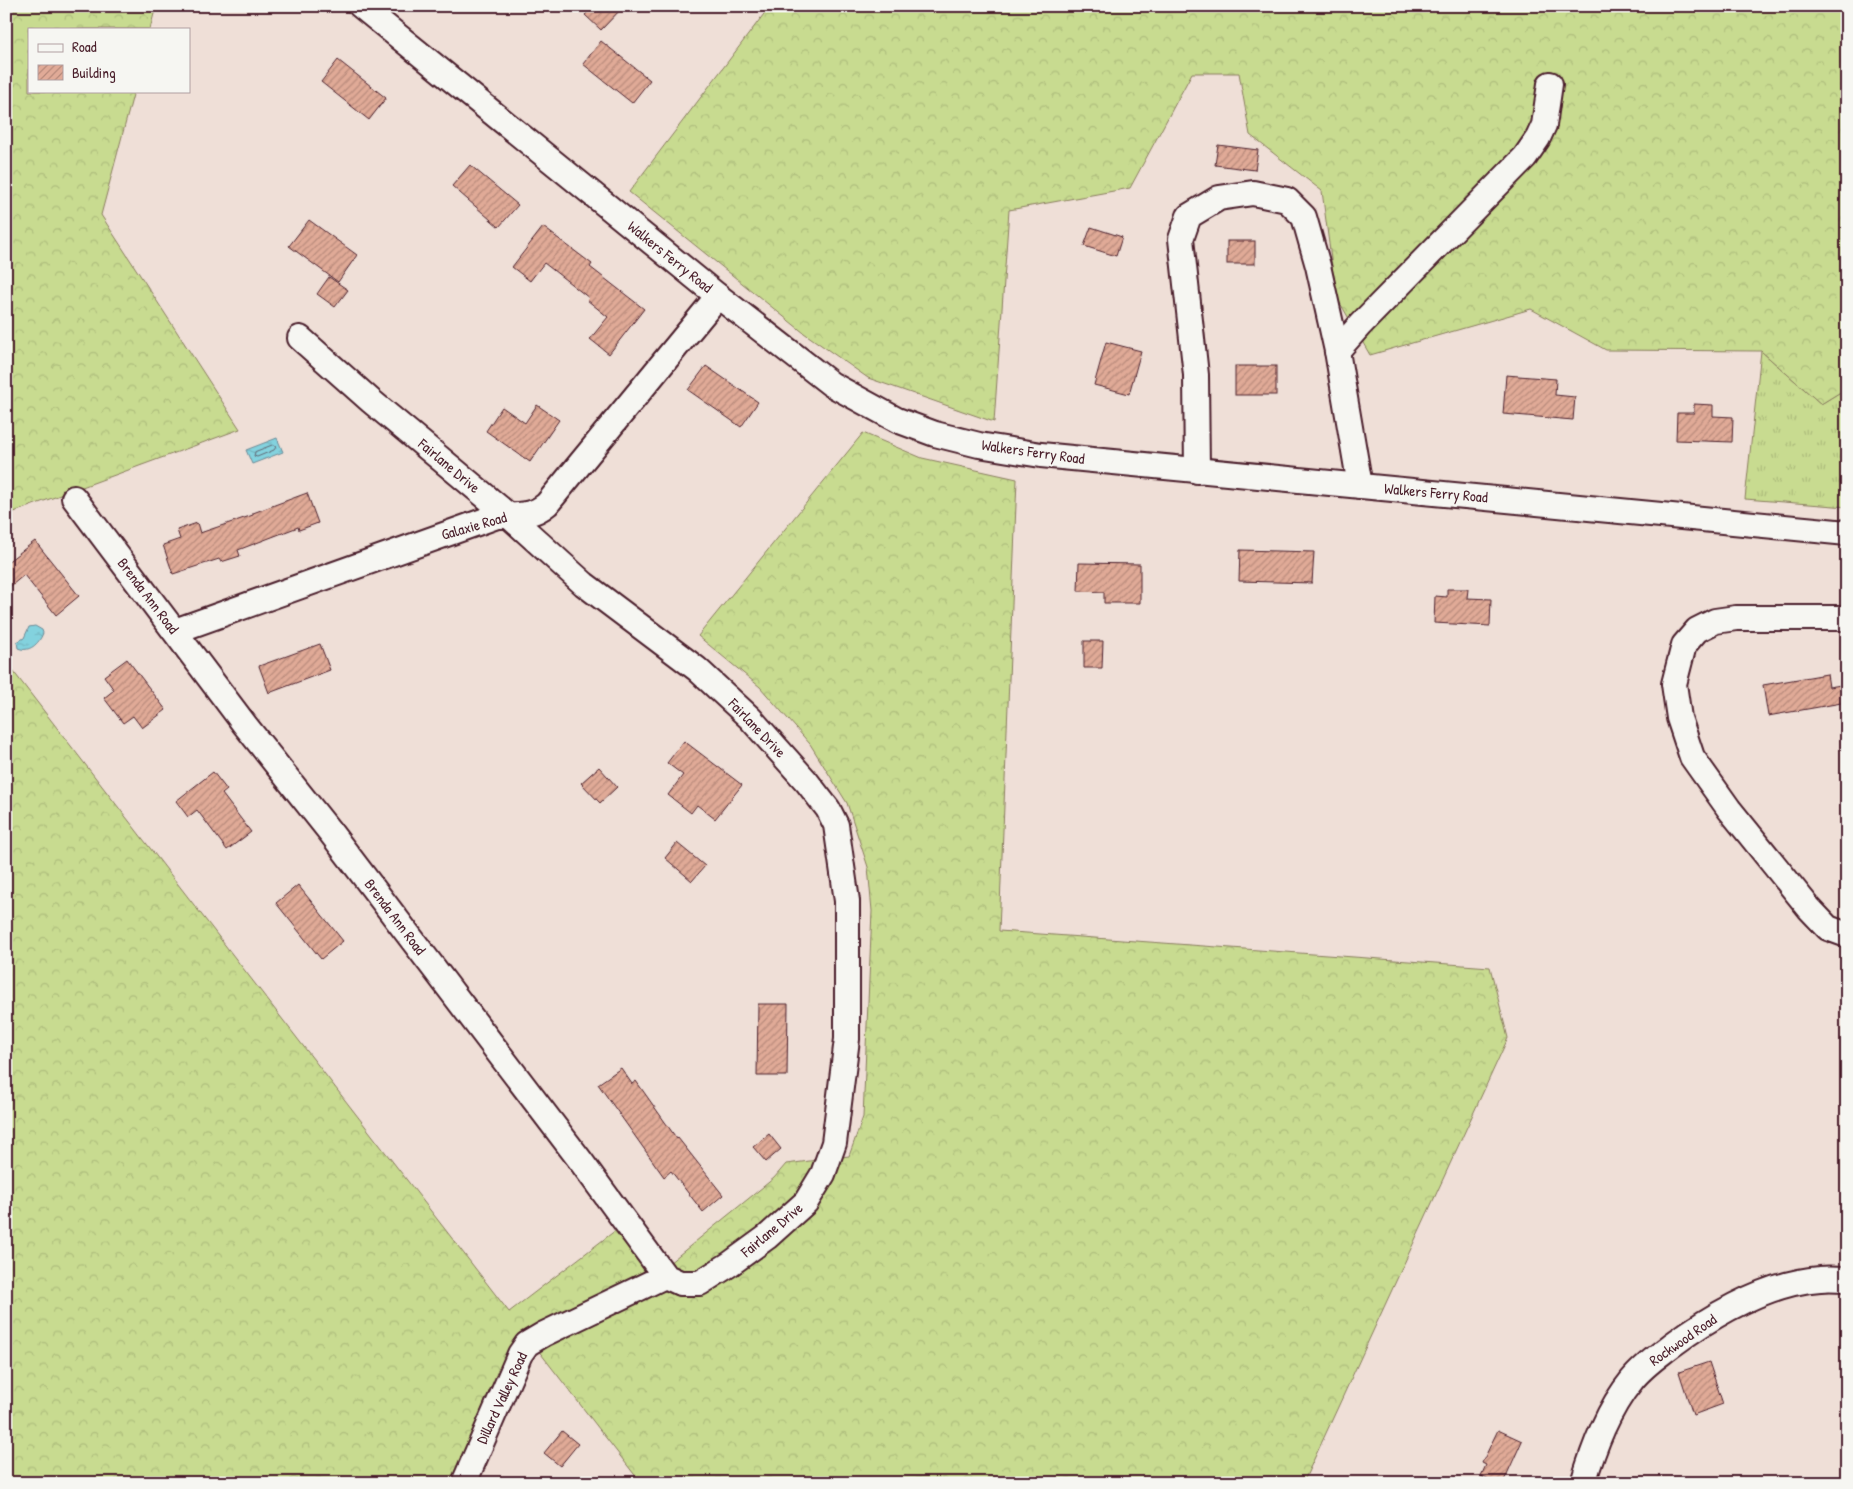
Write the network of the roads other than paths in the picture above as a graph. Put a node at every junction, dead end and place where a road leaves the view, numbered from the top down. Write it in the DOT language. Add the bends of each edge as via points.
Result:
graph roads {
  1 [pos="361,6"];
  2 [pos="1550,84"];
  3 [pos="718,296"];
  4 [pos="300,338"];
  5 [pos="1337,352"];
  6 [pos="1197,471"];
  7 [pos="1360,486"];
  8 [pos="74,498"];
  9 [pos="508,515"];
  10 [pos="1847,533"];
  11 [pos="1847,618"];
  12 [pos="175,631"];
  13 [pos="1847,934"];
  14 [pos="665,1276"];
  15 [pos="1847,1279"];
  16 [pos="464,1483"];
  17 [pos="1583,1483"];
  1 -- 3 [label="street, Walkers Ferry Road"];
  2 -- 5 [label="street" via="1544,125 1524,157"];
  3 -- 6 [label="street, Walkers Ferry Road" via="831,384 897,420 928,432 979,445 1041,455"];
  3 -- 9 [label="street, Galaxie Road" via="547,504 533,514"];
  4 -- 9 [label="street, Fairlane Drive"];
  5 -- 6 [label="street" via="1304,217 1287,200 1253,193 1219,198 1190,216 1181,239 1196,375"];
  5 -- 7 [label="street"];
  6 -- 7 [label="street, Walkers Ferry Road"];
  7 -- 10 [label="street, Walkers Ferry Road"];
  8 -- 12 [label="street, Brenda Ann Road"];
  9 -- 12 [label="street, Galaxie Road" via="497,516"];
  9 -- 14 [label="street, Fairlane Drive" via="584,584 697,669 750,718 828,808 836,825 847,901 847,1039 834,1143 823,1174 806,1202 737,1260 700,1283 680,1283"];
  11 -- 13 [label="street" via="1736,618 1715,621 1697,630 1684,645 1674,684 1679,718 1692,757 1809,908 1828,928"];
  12 -- 14 [label="street, Brenda Ann Road"];
  14 -- 16 [label="street, Dillard Valley Road" via="527,1344 505,1386"];
  15 -- 17 [label="street, Rockwood Road" via="1819,1279 1764,1292 1692,1331 1651,1361 1621,1395 1600,1434"];
}
